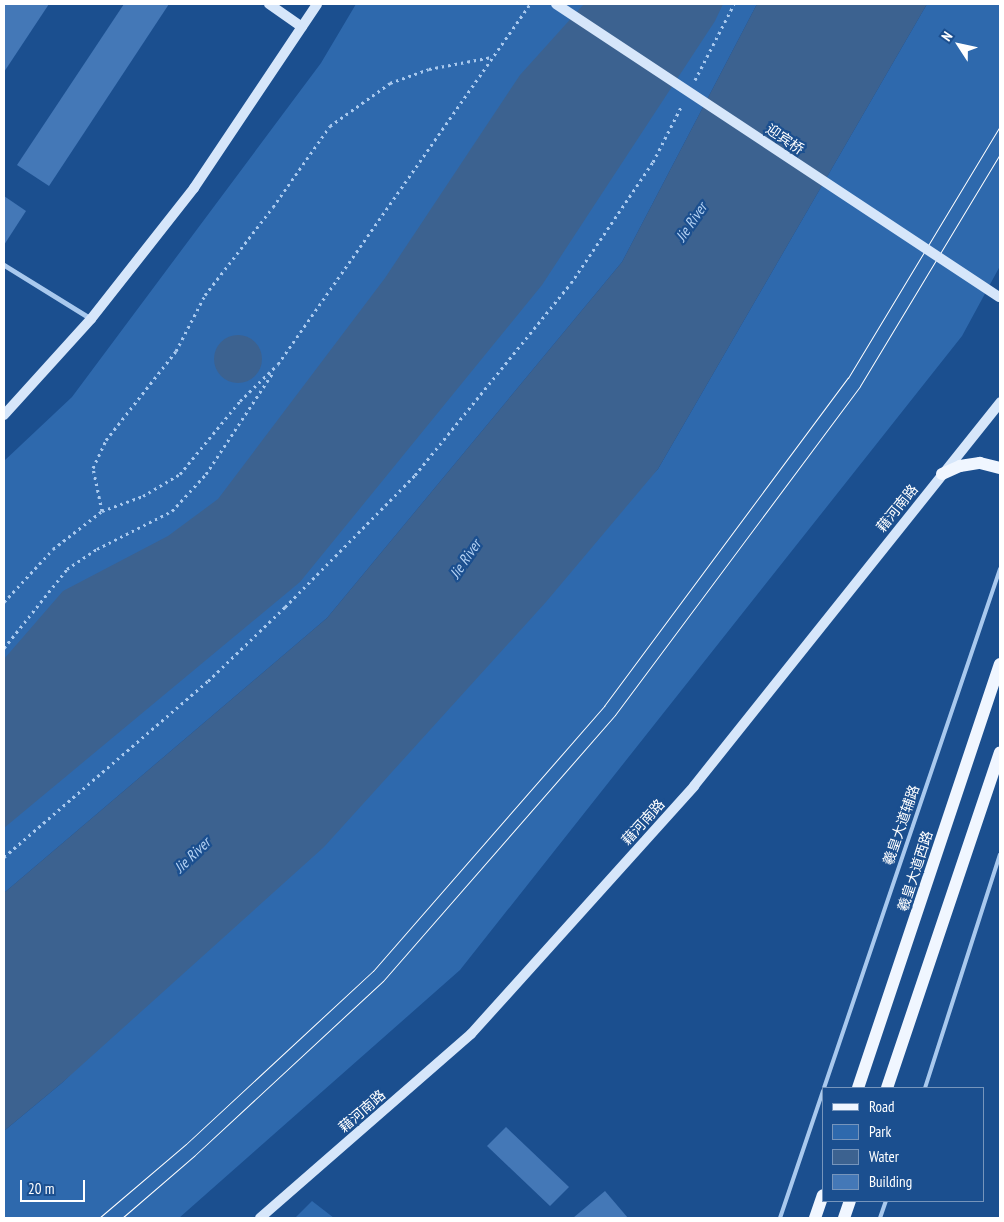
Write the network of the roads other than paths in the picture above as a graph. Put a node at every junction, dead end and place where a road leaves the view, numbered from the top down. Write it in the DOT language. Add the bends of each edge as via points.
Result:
graph roads {
  1 [pos="269,4"];
  2 [pos="317,4"];
  3 [pos="556,4"];
  4 [pos="302,27"];
  5 [pos="4,265"];
  6 [pos="1000,298"];
  7 [pos="91,319"];
  8 [pos="1000,402"];
  9 [pos="4,415"];
  10 [pos="1000,468"];
  11 [pos="942,474"];
  12 [pos="1000,569"];
  13 [pos="1000,664"];
  14 [pos="1000,752"];
  15 [pos="1000,855"];
  16 [pos="824,1087"];
  17 [pos="858,1087"];
  18 [pos="887,1087"];
  19 [pos="925,1087"];
  20 [pos="822,1092"];
  21 [pos="822,1198"];
  22 [pos="850,1202"];
  23 [pos="886,1202"];
  24 [pos="260,1218"];
  25 [pos="780,1218"];
  26 [pos="815,1218"];
  27 [pos="844,1218"];
  28 [pos="880,1218"];
  1 -- 4 [label="main road"];
  2 -- 4 [label="main road"];
  3 -- 6 [label="main road, 迎宾桥, bridge"];
  4 -- 7 [label="main road" via="194,188"];
  5 -- 7 [label="street"];
  7 -- 9 [label="main road"];
  8 -- 11 [label="main road, 藉河南路"];
  10 -- 11 [label="main road" via="980,463 960,466"];
  11 -- 24 [label="main road, 藉河南路" via="694,786 471,1034"];
  12 -- 16 [label="lane, 羲皇大道辅路"];
  13 -- 17 [label="main road, 羲皇大道西路"];
  14 -- 18 [label="main road"];
  15 -- 19 [label="lane"];
  20 -- 25 [label="lane, 羲皇大道辅路"];
  21 -- 26 [label="main road"];
  22 -- 27 [label="main road"];
  23 -- 28 [label="lane"];
}
